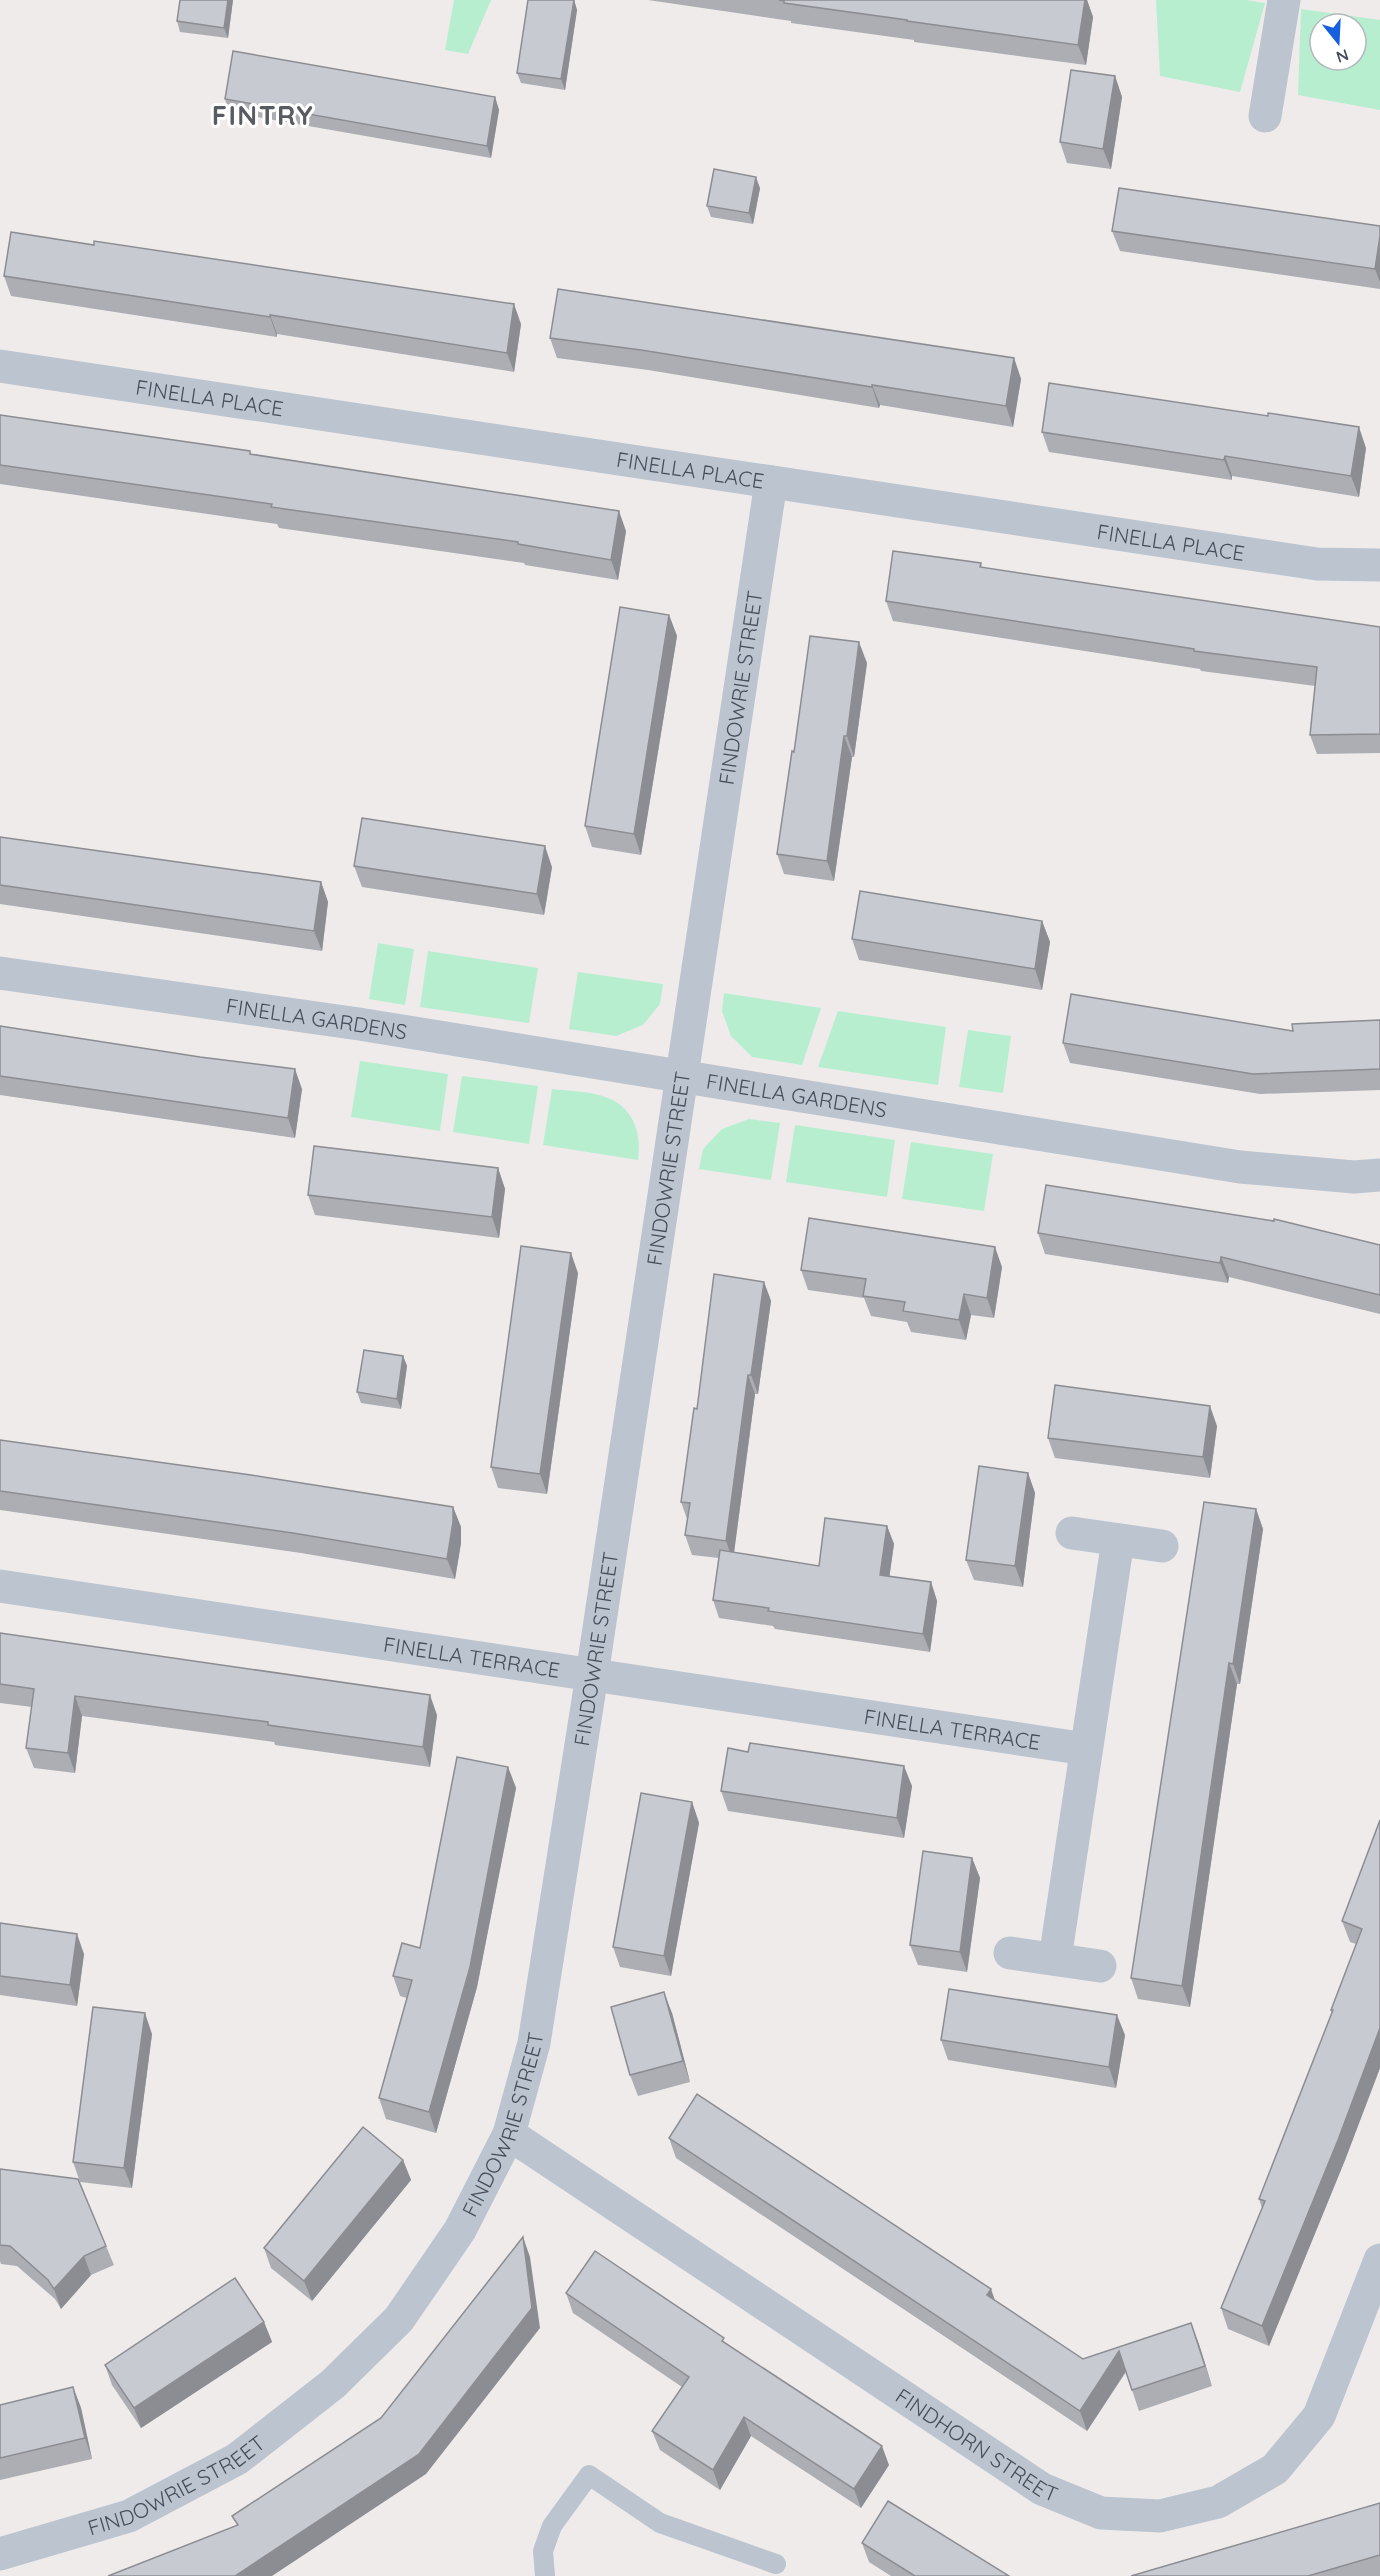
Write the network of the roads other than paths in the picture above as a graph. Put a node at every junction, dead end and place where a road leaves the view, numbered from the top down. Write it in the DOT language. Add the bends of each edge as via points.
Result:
graph roads {
  1 [pos="1284,0"];
  2 [pos="1265,116"];
  3 [pos="0,366"];
  4 [pos="771,482"];
  5 [pos="1380,565"];
  6 [pos="0,973"];
  7 [pos="681,1077"];
  8 [pos="1380,1175"];
  9 [pos="1072,1533"];
  10 [pos="1118,1539"];
  11 [pos="1162,1546"];
  12 [pos="0,1586"];
  13 [pos="591,1675"];
  14 [pos="1086,1749"];
  15 [pos="1010,1953"];
  16 [pos="1055,1959"];
  17 [pos="1100,1966"];
  18 [pos="509,2134"];
  19 [pos="1380,2260"];
  20 [pos="0,2554"];
  21 [pos="776,2564"];
  22 [pos="545,2576"];
  1 -- 2 [label="street"];
  3 -- 4 [label="street, FINELLA PLACE"];
  4 -- 5 [label="street, FINELLA PLACE" via="1317,564"];
  4 -- 7 [label="street, FINDOWRIE STREET"];
  6 -- 7 [label="street, FINELLA GARDENS" via="359,1024"];
  7 -- 8 [label="street, FINELLA GARDENS" via="1240,1167 1354,1177"];
  7 -- 13 [label="street, FINDOWRIE STREET"];
  9 -- 10 [label="street"];
  10 -- 11 [label="street"];
  10 -- 14 [label="street"];
  12 -- 13 [label="street, FINELLA TERRACE"];
  13 -- 14 [label="street, FINELLA TERRACE"];
  13 -- 18 [label="street, FINDOWRIE STREET" via="534,2043"];
  14 -- 16 [label="street"];
  15 -- 16 [label="street"];
  16 -- 17 [label="street"];
  18 -- 19 [label="street, FINDHORN STREET" via="1042,2489 1101,2513 1160,2516 1218,2502 1275,2469 1320,2416"];
  18 -- 20 [label="street, FINDOWRIE STREET" via="460,2230 399,2319 333,2384 237,2459 129,2516"];
  21 -- 22 [label="lane" via="660,2523 589,2475 552,2526 543,2551"];
}
